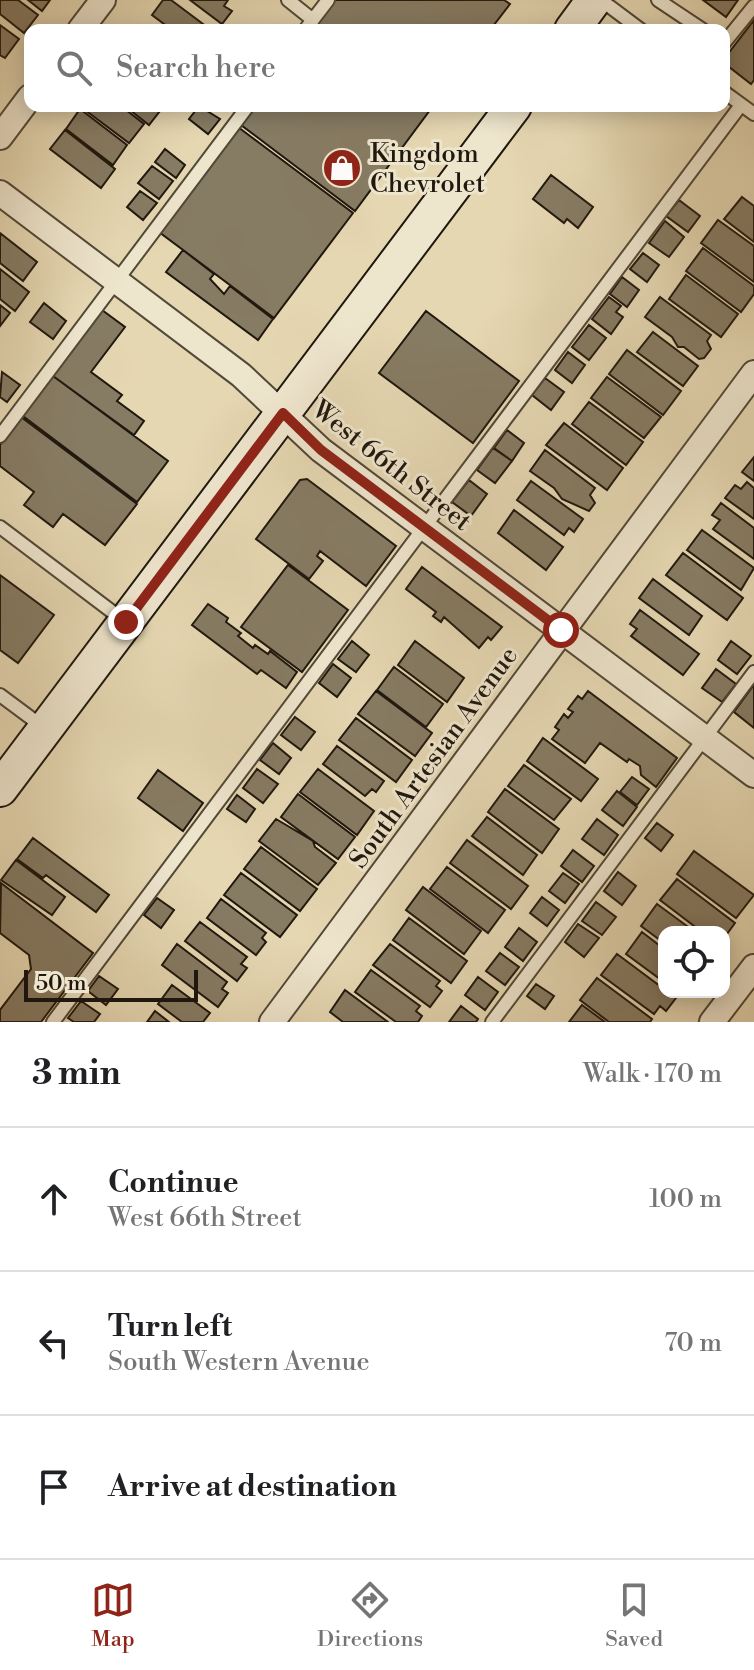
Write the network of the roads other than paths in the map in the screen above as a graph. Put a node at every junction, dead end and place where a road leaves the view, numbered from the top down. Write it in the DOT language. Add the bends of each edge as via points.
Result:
graph roads {
  1 [pos="103,0"];
  2 [pos="288,0"];
  3 [pos="328,0"];
  4 [pos="594,0"];
  5 [pos="601,0"];
  6 [pos="658,0"];
  7 [pos="754,6"];
  8 [pos="85,24"];
  9 [pos="308,24"];
  10 [pos="310,24"];
  11 [pos="576,24"];
  12 [pos="633,24"];
  13 [pos="694,24"];
  14 [pos="730,36"];
  15 [pos="730,97"];
  16 [pos="24,105"];
  17 [pos="741,105"];
  18 [pos="243,112"];
  19 [pos="509,112"];
  20 [pos="754,114"];
  21 [pos="0,137"];
  22 [pos="0,193"];
  23 [pos="117,280"];
  24 [pos="754,373"];
  25 [pos="283,413"];
  26 [pos="0,436"];
  27 [pos="0,527"];
  28 [pos="425,528"];
  29 [pos="126,622"];
  30 [pos="561,630"];
  31 [pos="754,672"];
  32 [pos="0,695"];
  33 [pos="45,729"];
  34 [pos="704,738"];
  35 [pos="754,775"];
  36 [pos="0,789"];
  37 [pos="754,967"];
  38 [pos="53,1022"];
  39 [pos="272,1022"];
  40 [pos="492,1022"];
  41 [pos="712,1022"];
  1 -- 8 [label="street"];
  2 -- 9 [label="lane"];
  3 -- 10 [label="lane"];
  4 -- 11 [label="main road"];
  5 -- 12 [label="lane"];
  6 -- 13 [label="lane"];
  7 -- 14 [label="lane"];
  15 -- 17 [label="lane"];
  16 -- 21 [label="street"];
  17 -- 20 [label="lane"];
  17 -- 28 [label="lane"];
  18 -- 23 [label="lane"];
  19 -- 25 [label="main road"];
  22 -- 23 [label="street, West 66th Street"];
  23 -- 25 [label="street, West 66th Street"];
  23 -- 26 [label="lane"];
  24 -- 30 [label="street, South Artesian Avenue"];
  25 -- 28 [label="street, West 66th Street" via="321,450"];
  25 -- 29 [label="main road"];
  27 -- 29 [label="lane"];
  28 -- 30 [label="street, West 66th Street"];
  28 -- 38 [label="lane"];
  29 -- 33 [label="main road"];
  30 -- 34 [label="street, West 66th Street"];
  30 -- 39 [label="street, South Artesian Avenue"];
  31 -- 34 [label="lane"];
  32 -- 33 [label="lane"];
  33 -- 36 [label="main road"];
  34 -- 35 [label="street, West 66th Street"];
  34 -- 40 [label="lane"];
  37 -- 41 [label="street"];
}
